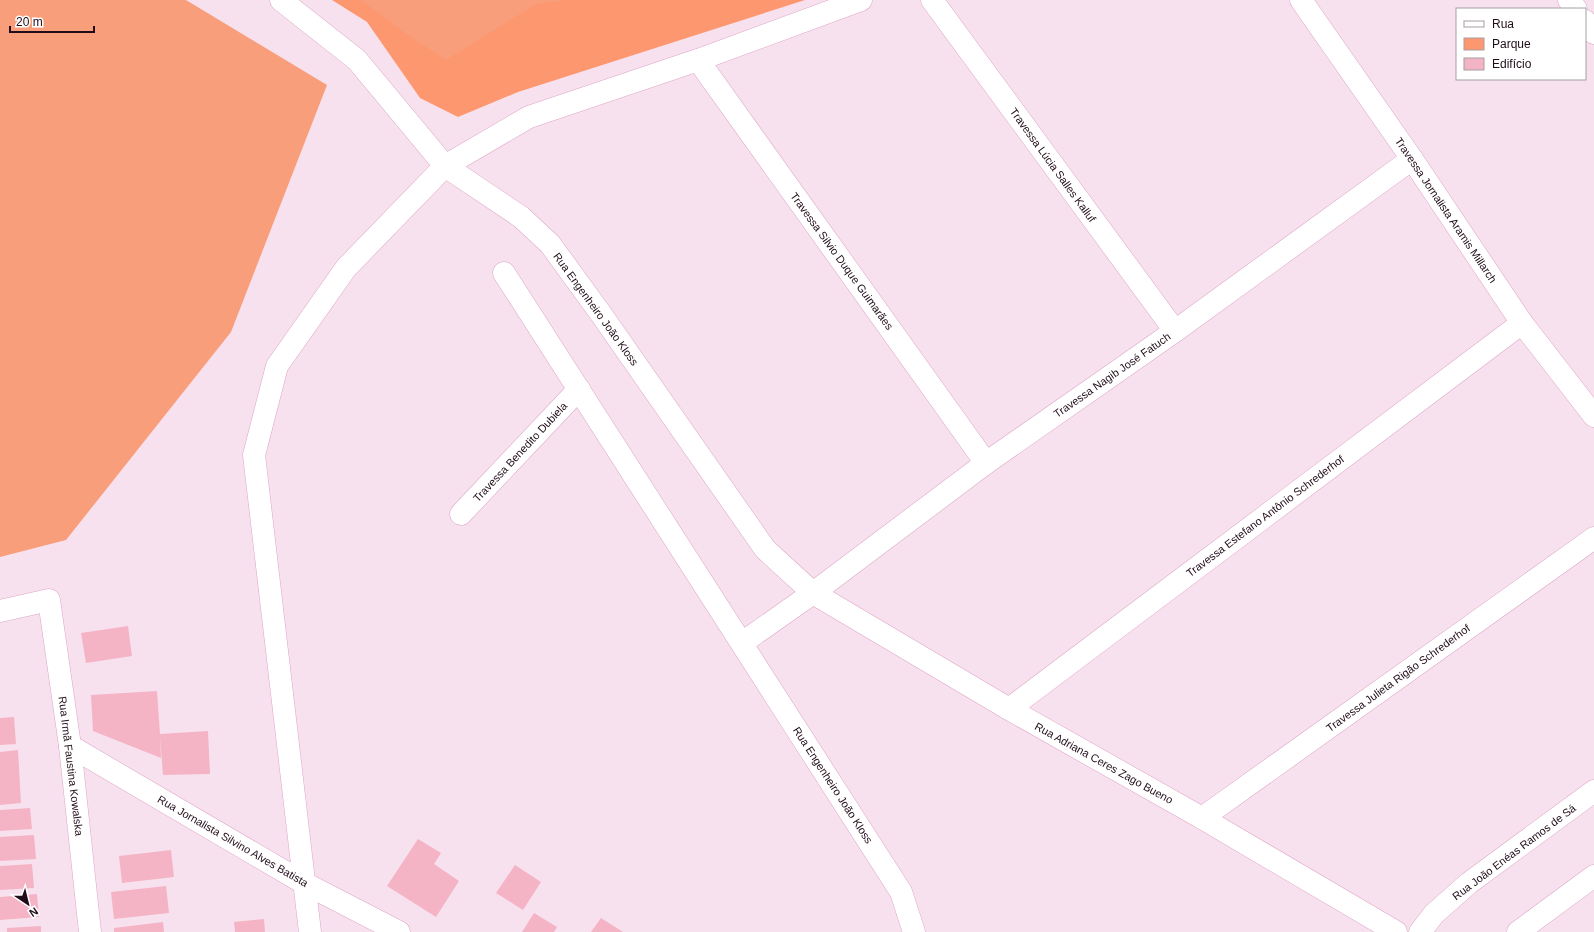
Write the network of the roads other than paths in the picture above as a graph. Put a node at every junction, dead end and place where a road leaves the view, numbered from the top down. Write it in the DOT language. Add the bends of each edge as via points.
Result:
graph roads {
  1 [pos="281,0"];
  2 [pos="861,0"];
  3 [pos="932,0"];
  4 [pos="1301,0"];
  5 [pos="1586,22"];
  6 [pos="1594,33"];
  7 [pos="698,60"];
  8 [pos="1412,159"];
  9 [pos="445,166"];
  10 [pos="504,272"];
  11 [pos="1522,323"];
  12 [pos="1175,331"];
  13 [pos="579,389"];
  14 [pos="1594,416"];
  15 [pos="986,463"];
  16 [pos="461,514"];
  17 [pos="1594,538"];
  18 [pos="813,593"];
  19 [pos="0,611"];
  20 [pos="742,643"];
  21 [pos="1009,709"];
  22 [pos="70,746"];
  23 [pos="1594,791"];
  24 [pos="1202,818"];
  25 [pos="1594,876"];
  26 [pos="304,884"];
  27 [pos="90,932"];
  28 [pos="310,932"];
  29 [pos="399,932"];
  30 [pos="914,932"];
  31 [pos="1396,932"];
  32 [pos="1420,932"];
  33 [pos="1518,932"];
  1 -- 9 [label="street, Rua Engenheiro João Kloss" via="357,60"];
  2 -- 7 [label="street"];
  3 -- 12 [label="street, Travessa Lúcia Salles Kalluf"];
  4 -- 8 [label="street, Travessa Jornalista Aramis Millarch"];
  5 -- 6 [label="street"];
  7 -- 9 [label="street" via="529,117"];
  7 -- 15 [label="street, Travessa Silvio Duque Guimarães"];
  8 -- 11 [label="street, Travessa Jornalista Aramis Millarch"];
  8 -- 12 [label="street, Travessa Nagib José Fatuch"];
  9 -- 18 [label="street, Rua Engenheiro João Kloss" via="520,217 550,244 765,549"];
  9 -- 26 [label="street" via="346,268 277,366 254,455"];
  10 -- 13 [label="street, Rua Engenheiro João Kloss"];
  11 -- 14 [label="street, Travessa Jornalista Aramis Millarch"];
  11 -- 21 [label="street, Travessa Estefano Antônio Schrederhof"];
  12 -- 15 [label="street, Travessa Nagib José Fatuch"];
  13 -- 16 [label="street, Travessa Benedito Dubiela"];
  13 -- 20 [label="street, Rua Engenheiro João Kloss"];
  15 -- 18 [label="street, Travessa Nagib José Fatuch"];
  17 -- 24 [label="street, Travessa Julieta Rigão Schrederhof"];
  18 -- 20 [label="street"];
  18 -- 21 [label="street, Rua Adriana Ceres Zago Bueno"];
  19 -- 22 [label="street, Rua Irmã Faustina Kowalska" via="49,600"];
  20 -- 30 [label="street, Rua Engenheiro João Kloss" via="901,892"];
  21 -- 24 [label="street, Rua Adriana Ceres Zago Bueno"];
  22 -- 26 [label="street, Rua Jornalista Silvino Alves Batista"];
  22 -- 27 [label="street, Rua Irmã Faustina Kowalska"];
  23 -- 32 [label="street, Rua João Enéas Ramos de Sá" via="1469,883 1434,914"];
  24 -- 31 [label="street, Rua Adriana Ceres Zago Bueno"];
  25 -- 33 [label="street"];
  26 -- 28 [label="street"];
  26 -- 29 [label="street, Rua Jornalista Silvino Alves Batista"];
}
